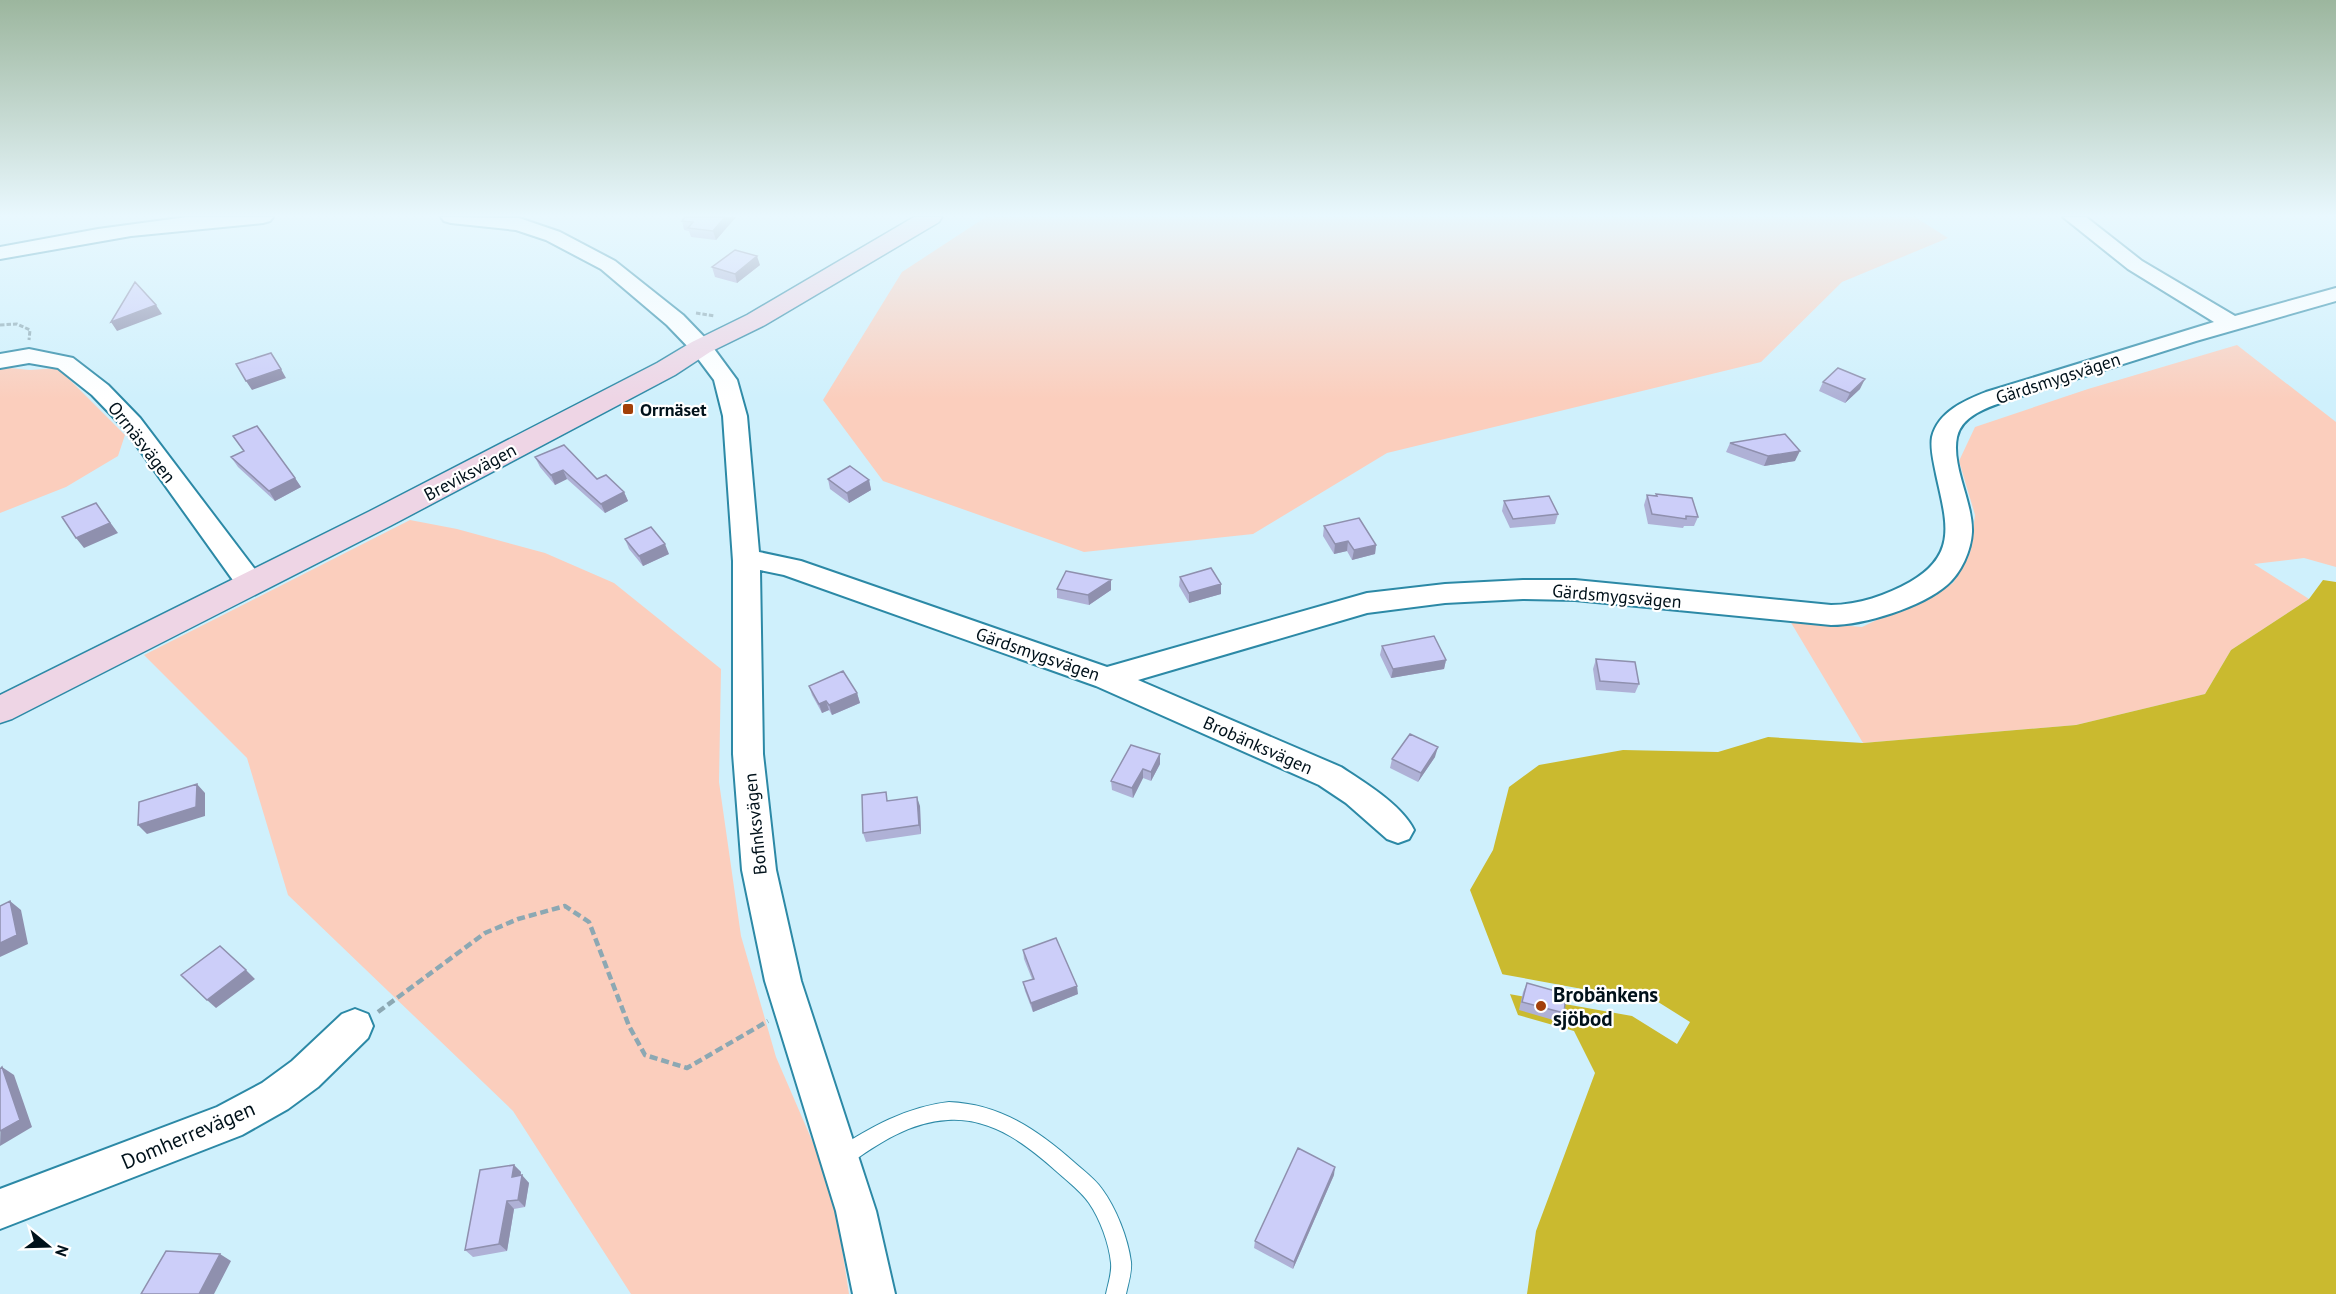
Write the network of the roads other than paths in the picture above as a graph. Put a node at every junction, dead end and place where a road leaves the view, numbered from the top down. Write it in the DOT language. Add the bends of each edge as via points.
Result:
graph roads {
  1 [pos="623,277"];
  2 [pos="828,277"];
  3 [pos="2156,277"];
  4 [pos="2336,294"];
  5 [pos="2231,323"];
  6 [pos="701,347"];
  7 [pos="0,362"];
  8 [pos="746,561"];
  9 [pos="250,583"];
  10 [pos="1106,678"];
  11 [pos="0,710"];
  12 [pos="1398,830"];
  13 [pos="355,1026"];
  14 [pos="840,1158"];
  15 [pos="0,1209"];
  16 [pos="874,1294"];
  17 [pos="1116,1294"];
  1 -- 6 [label="street, Bofinksvägen"];
  2 -- 6 [label="main road, Breviksvägen"];
  3 -- 5 [label="street"];
  4 -- 5 [label="street, Gärdsmygsvägen"];
  5 -- 10 [label="street, Gärdsmygsvägen" via="2063,376 1960,414 1944,436 1943,450 1956,500 1958,542 1950,562 1936,579 1909,596 1844,615 1575,590 1522,589 1406,597 1367,603"];
  6 -- 8 [label="street, Bofinksvägen" via="725,380 735,416"];
  6 -- 9 [label="main road, Breviksvägen" via="666,369"];
  7 -- 9 [label="street, Orrnäsvägen" via="29,356 65,363 100,390 132,423"];
  8 -- 10 [label="street, Gärdsmygsvägen" via="791,568"];
  8 -- 14 [label="street, Bofinksvägen" via="748,754 759,870 792,1007"];
  9 -- 11 [label="main road, Breviksvägen"];
  10 -- 12 [label="street, Brobänksvägen" via="1330,776"];
  13 -- 15 [label="street, Domherrevägen" via="305,1074 228,1122"];
  14 -- 16 [label="street, Bofinksvägen"];
  14 -- 17 [label="lane" via="909,1118 950,1111 988,1117 1016,1127 1095,1195 1121,1263"];
}
